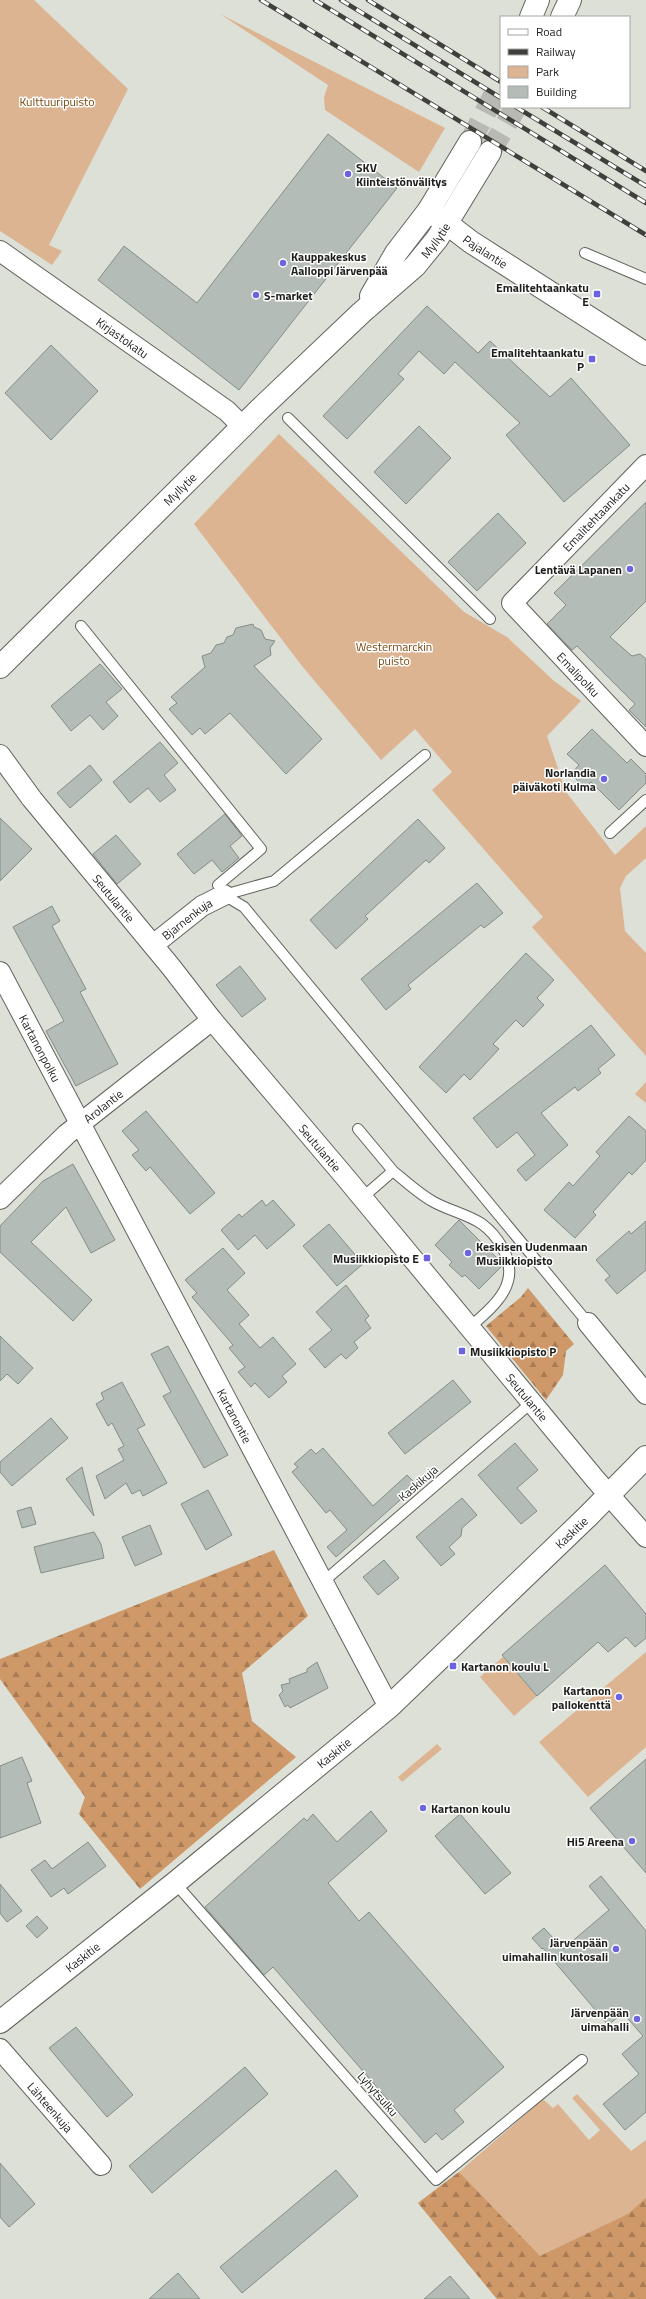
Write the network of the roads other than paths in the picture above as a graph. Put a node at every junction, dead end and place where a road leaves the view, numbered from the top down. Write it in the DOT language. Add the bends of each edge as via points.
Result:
graph roads {
  1 [pos="538,0"];
  2 [pos="570,0"];
  3 [pos="531,16"];
  4 [pos="562,16"];
  5 [pos="470,142"];
  6 [pos="490,152"];
  7 [pos="429,210"];
  8 [pos="446,224"];
  9 [pos="0,251"];
  10 [pos="585,253"];
  11 [pos="646,279"];
  12 [pos="361,313"];
  13 [pos="646,354"];
  14 [pos="288,418"];
  15 [pos="243,427"];
  16 [pos="646,466"];
  17 [pos="512,603"];
  18 [pos="490,619"];
  19 [pos="81,626"];
  20 [pos="0,667"];
  21 [pos="646,746"];
  22 [pos="0,755"];
  23 [pos="425,755"];
  24 [pos="646,800"];
  25 [pos="610,833"];
  26 [pos="221,890"];
  27 [pos="153,945"];
  28 [pos="0,972"];
  29 [pos="212,1020"];
  30 [pos="80,1124"];
  31 [pos="358,1128"];
  32 [pos="393,1171"];
  33 [pos="362,1198"];
  34 [pos="0,1199"];
  35 [pos="588,1323"];
  36 [pos="470,1328"];
  37 [pos="646,1394"];
  38 [pos="531,1403"];
  39 [pos="646,1457"];
  40 [pos="610,1495"];
  41 [pos="646,1537"];
  42 [pos="322,1582"];
  43 [pos="389,1707"];
  44 [pos="175,1883"];
  45 [pos="0,2022"];
  46 [pos="0,2048"];
  47 [pos="582,2060"];
  48 [pos="101,2165"];
  1 -- 3 [label="street"];
  2 -- 4 [label="street"];
  5 -- 7 [label="street, Myllytie"];
  6 -- 8 [label="street, Myllytie"];
  7 -- 8 [label="street, Pajalantie"];
  7 -- 12 [label="street, Myllytie" via="396,253"];
  8 -- 12 [label="street, Myllytie" via="415,266"];
  8 -- 13 [label="street, Pajalantie"];
  9 -- 15 [label="street, Kirjastokatu" via="227,411"];
  10 -- 11 [label="lane"];
  12 -- 15 [label="street, Myllytie"];
  14 -- 18 [label="lane"];
  15 -- 20 [label="street, Myllytie"];
  16 -- 17 [label="street, Emalitehtaankatu"];
  17 -- 21 [label="street, Emalipolku"];
  19 -- 26 [label="lane" via="262,849"];
  22 -- 27 [label="street, Seutulantie" via="32,800"];
  23 -- 26 [label="lane" via="274,881"];
  24 -- 25 [label="lane"];
  26 -- 27 [label="street, Bjarnenkuja"];
  26 -- 35 [label="lane" via="244,907"];
  27 -- 29 [label="street, Seutulantie"];
  28 -- 30 [label="street, Kartanonpolku"];
  29 -- 30 [label="street, Arolantie"];
  29 -- 33 [label="street, Seutulantie"];
  30 -- 34 [label="street, Arolantie"];
  30 -- 42 [label="street, Kartanontie"];
  31 -- 32 [label="lane"];
  32 -- 33 [label="lane"];
  32 -- 36 [label="lane" via="431,1201 481,1224 496,1237 507,1255 511,1270 505,1290 492,1308"];
  33 -- 36 [label="street, Seutulantie"];
  35 -- 37 [label="street"];
  36 -- 38 [label="street, Seutulantie"];
  38 -- 40 [label="street, Seutulantie"];
  38 -- 42 [label="lane, Kaskikuja"];
  39 -- 40 [label="street, Kaskitie"];
  40 -- 41 [label="street, Seutulantie"];
  40 -- 43 [label="street, Kaskitie"];
  42 -- 43 [label="street, Kartanontie"];
  43 -- 44 [label="street, Kaskitie"];
  44 -- 45 [label="street, Kaskitie"];
  44 -- 47 [label="lane, Lyhytsulku" via="436,2180"];
  46 -- 48 [label="street, Lähteenkuja"];
}
